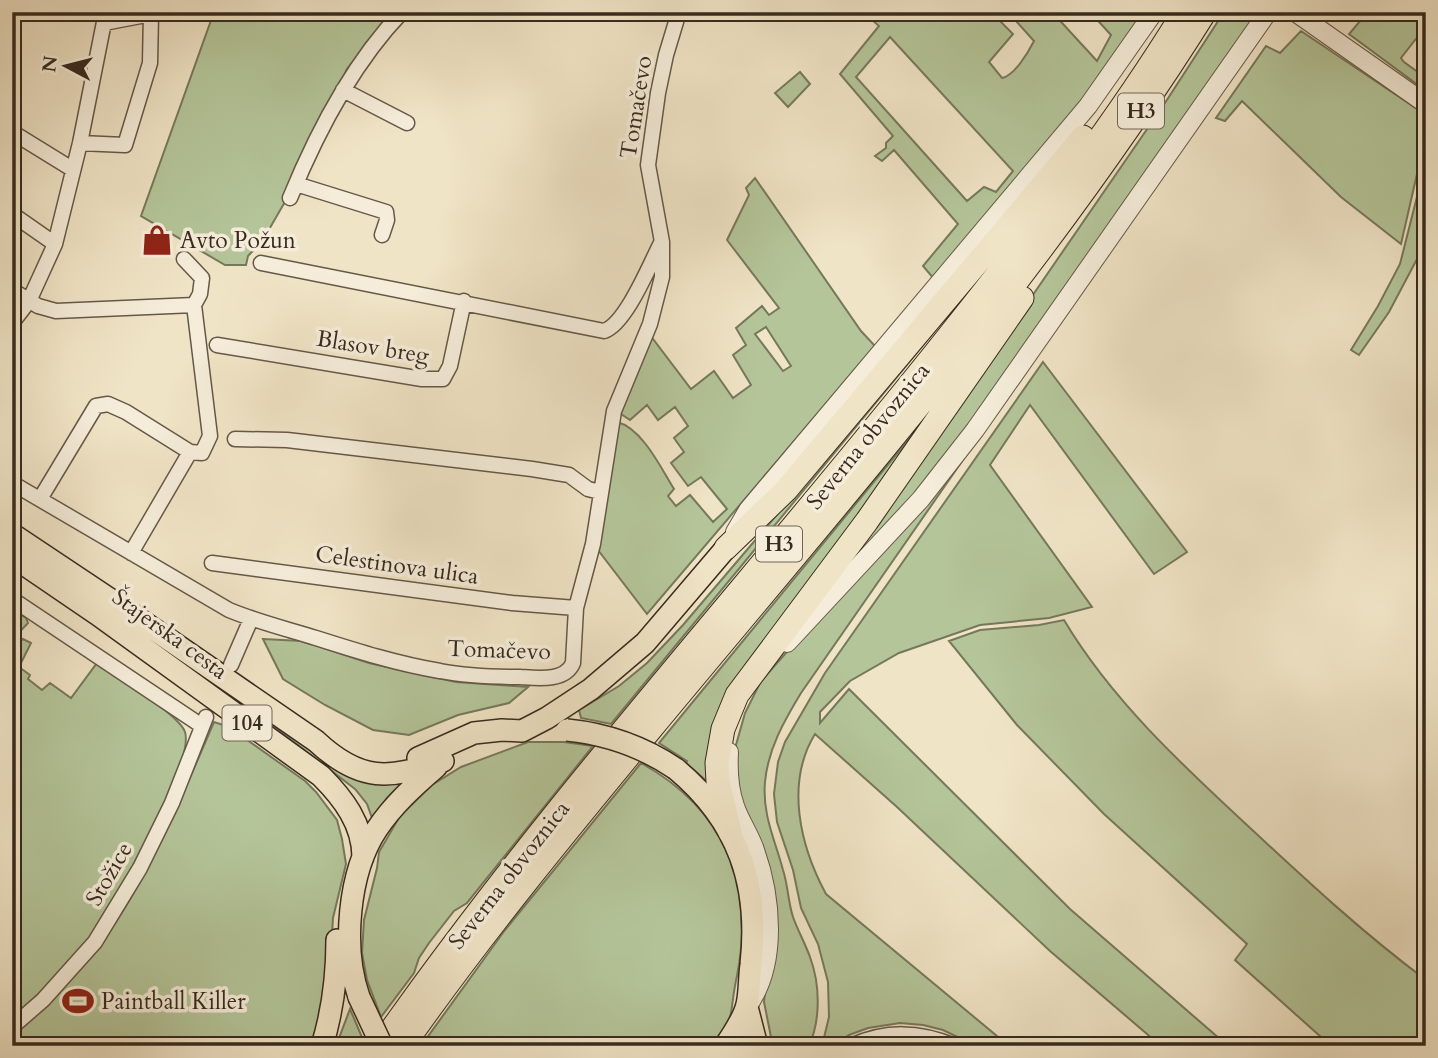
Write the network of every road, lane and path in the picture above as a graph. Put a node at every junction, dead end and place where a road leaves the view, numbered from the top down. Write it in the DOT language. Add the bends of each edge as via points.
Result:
graph roads {
  1 [pos="402,12"];
  2 [pos="679,12"];
  3 [pos="1154,12"];
  4 [pos="1184,12"];
  5 [pos="1205,12"];
  6 [pos="1268,12"];
  7 [pos="1295,12"];
  8 [pos="105,17"];
  9 [pos="1169,37"];
  10 [pos="342,90"];
  11 [pos="1426,104"];
  12 [pos="407,124"];
  13 [pos="12,132"];
  14 [pos="80,143"];
  15 [pos="72,169"];
  16 [pos="296,184"];
  17 [pos="290,198"];
  18 [pos="1074,206"];
  19 [pos="12,214"];
  20 [pos="382,236"];
  21 [pos="662,242"];
  22 [pos="55,244"];
  23 [pos="184,258"];
  24 [pos="261,263"];
  25 [pos="12,290"];
  26 [pos="29,301"];
  27 [pos="464,301"];
  28 [pos="194,305"];
  29 [pos="12,323"];
  30 [pos="217,345"];
  31 [pos="235,439"];
  32 [pos="190,452"];
  33 [pos="12,483"];
  34 [pos="600,492"];
  35 [pos="40,499"];
  36 [pos="12,534"];
  37 [pos="726,548"];
  38 [pos="131,553"];
  39 [pos="12,556"];
  40 [pos="212,562"];
  41 [pos="12,599"];
  42 [pos="576,608"];
  43 [pos="251,619"];
  44 [pos="231,665"];
  45 [pos="522,731"];
  46 [pos="316,741"];
  47 [pos="443,761"];
  48 [pos="730,832"];
  49 [pos="363,856"];
  50 [pos="350,955"];
  51 [pos="747,1007"];
  52 [pos="12,1027"];
  53 [pos="322,1046"];
  54 [pos="328,1046"];
  55 [pos="381,1046"];
  56 [pos="403,1046"];
  57 [pos="725,1046"];
  58 [pos="757,1046"];
  59 [pos="851,1046"];
  60 [pos="955,1046"];
  1 -- 10 [label="street"];
  2 -- 21 [label="street, Tomačevo" via="658,93 648,165"];
  3 -- 37 [label="street" via="1088,106 747,510"];
  4 -- 9 [label="highway, Severna obvoznica / H3"];
  5 -- 18 [label="highway, Severna obvoznica / H3"];
  6 -- 51 [label="street" via="975,430 903,520 780,650 744,704 728,753 729,779 735,806 758,859 767,913 761,985"];
  7 -- 11 [label="street"];
  8 -- 14 [label="street"];
  8 -- 14 [label="street" via="151,14 150,63 125,145"];
  9 -- 37 [label="highway" via="1137,65 1078,144 786,490"];
  9 -- 55 [label="highway, Severna obvoznica / H3" via="1023,243 549,823"];
  10 -- 12 [label="street"];
  10 -- 16 [label="street"];
  13 -- 15 [label="street"];
  14 -- 15 [label="street"];
  15 -- 22 [label="street"];
  16 -- 17 [label="street"];
  16 -- 20 [label="street" via="386,212"];
  18 -- 48 [label="highway" via="1063,240 867,522 737,695 723,729 717,763"];
  18 -- 56 [label="highway, Severna obvoznica / H3" via="922,401 538,866"];
  19 -- 22 [label="street"];
  21 -- 27 [label="street" via="628,306 609,329 594,330"];
  21 -- 34 [label="street, Tomačevo" via="659,293 614,411"];
  22 -- 26 [label="street"];
  23 -- 28 [label="street" via="202,278"];
  24 -- 27 [label="street"];
  25 -- 26 [label="street"];
  26 -- 28 [label="street" via="56,310 86,311"];
  26 -- 29 [label="street"];
  27 -- 30 [label="street, Blasov breg" via="443,379"];
  28 -- 32 [label="street" via="210,436 202,453"];
  31 -- 34 [label="street" via="287,440 544,471 569,475"];
  32 -- 35 [label="street" via="126,412 102,403"];
  32 -- 38 [label="street"];
  33 -- 35 [label="street"];
  34 -- 42 [label="street, Tomačevo" via="593,544"];
  35 -- 38 [label="street"];
  36 -- 46 [label="main road, Štajerska cesta / 104"];
  37 -- 45 [label="main road" via="658,629 619,667"];
  38 -- 43 [label="street" via="229,611"];
  39 -- 49 [label="main road, Štajerska cesta / 104" via="321,776 354,818"];
  40 -- 42 [label="street, Celestinova ulica"];
  41 -- 52 [label="street, Stožice" via="204,722 140,868 95,943"];
  42 -- 43 [label="street, Tomačevo" via="572,667 544,677 437,671"];
  43 -- 44 [label="street"];
  45 -- 46 [label="main road, Štajerska cesta" via="474,733 411,761 392,764 360,759"];
  45 -- 47 [label="main road"];
  45 -- 48 [label="main road, Štajerska cesta, bridge" via="567,730 628,743 676,769 704,795"];
  46 -- 47 [label="main road, Štajerska cesta / 104" via="335,759 376,774 411,771"];
  47 -- 49 [label="main road" via="398,802"];
  48 -- 51 [label="main road, Štajerska cesta" via="743,862 752,907"];
  49 -- 50 [label="main road"];
  49 -- 53 [label="main road" via="341,897 336,982"];
  50 -- 54 [label="main road" via="340,1018"];
  50 -- 55 [label="main road, bridge" via="359,997"];
  51 -- 57 [label="main road"];
  51 -- 58 [label="main road"];
  59 -- 60 [label="street" via="904,1033"];
}
